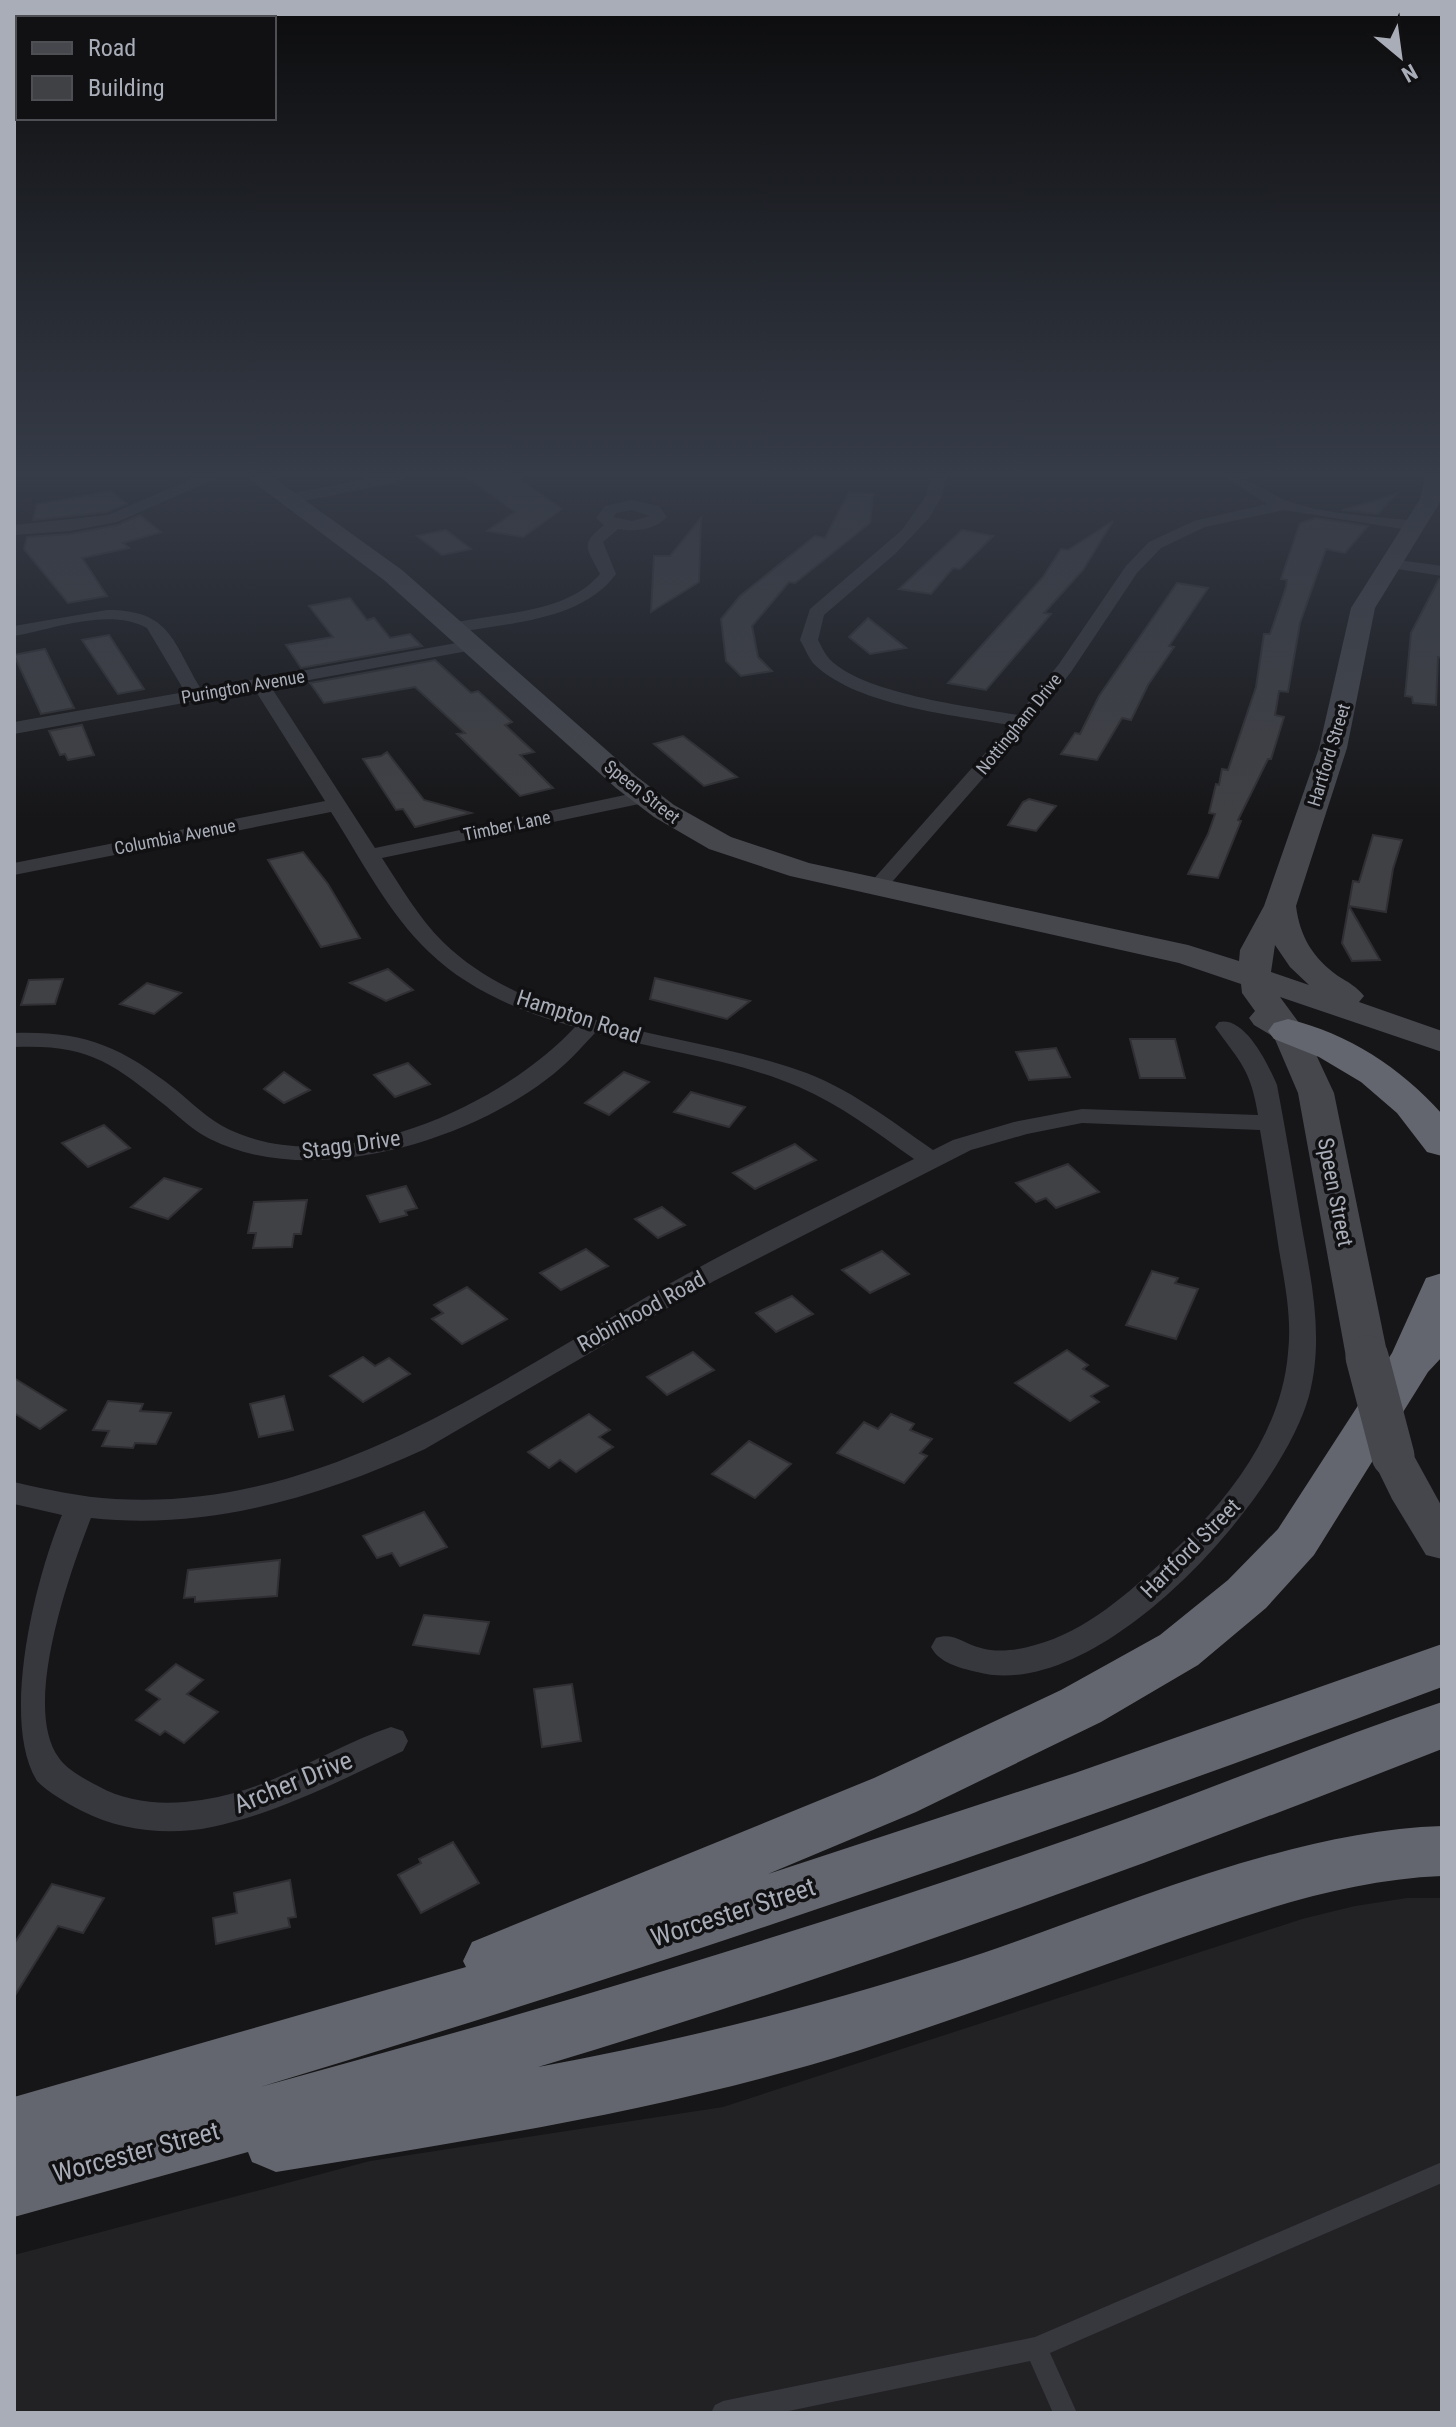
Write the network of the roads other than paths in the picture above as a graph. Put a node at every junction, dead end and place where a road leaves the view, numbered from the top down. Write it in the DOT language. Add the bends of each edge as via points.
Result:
graph roads {
  1 [pos="410,591"];
  2 [pos="592,591"];
  3 [pos="840,591"];
  4 [pos="1119,591"];
  5 [pos="1374,591"];
  6 [pos="14,631"];
  7 [pos="464,637"];
  8 [pos="260,684"];
  9 [pos="196,695"];
  10 [pos="1022,721"];
  11 [pos="14,728"];
  12 [pos="644,797"];
  13 [pos="337,805"];
  14 [pos="369,855"];
  15 [pos="14,869"];
  16 [pos="878,886"];
  17 [pos="1280,906"];
  18 [pos="1110,939"];
  19 [pos="1255,977"];
  20 [pos="590,1024"];
  21 [pos="1227,1027"];
  22 [pos="1288,1031"];
  23 [pos="14,1040"];
  24 [pos="1441,1042"];
  25 [pos="1272,1123"];
  26 [pos="1442,1143"];
  27 [pos="930,1159"];
  28 [pos="1442,1288"];
  29 [pos="1407,1349"];
  30 [pos="14,1493"];
  31 [pos="80,1508"];
  32 [pos="1442,1543"];
  33 [pos="947,1647"];
  34 [pos="1442,1665"];
  35 [pos="1442,1725"];
  36 [pos="391,1741"];
  37 [pos="1442,1851"];
  38 [pos="255,2059"];
  39 [pos="14,2128"];
  40 [pos="1442,2172"];
  41 [pos="14,2186"];
  42 [pos="1036,2348"];
  43 [pos="723,2413"];
  44 [pos="1065,2413"];
  1 -- 7 [label="street, Speen Street"];
  2 -- 7 [label="street, Purington Avenue"];
  3 -- 10 [label="street" via="816,613 807,632 809,649 827,668 877,691"];
  4 -- 10 [label="street, Nottingham Drive"];
  5 -- 17 [label="street, Hartford Street" via="1363,608 1336,736"];
  6 -- 9 [label="street" via="134,614 154,625"];
  7 -- 8 [label="street, Purington Avenue"];
  7 -- 12 [label="street, Speen Street"];
  8 -- 9 [label="street, Purington Avenue"];
  8 -- 13 [label="street, Hampton Road"];
  9 -- 11 [label="street, Purington Avenue"];
  10 -- 16 [label="street, Nottingham Drive"];
  12 -- 14 [label="street, Timber Lane"];
  12 -- 16 [label="street, Speen Street" via="698,833 743,853"];
  13 -- 14 [label="street, Hampton Road"];
  13 -- 15 [label="street, Columbia Avenue"];
  14 -- 20 [label="street, Hampton Road" via="406,912 449,959 512,995"];
  16 -- 18 [label="street, Speen Street"];
  17 -- 19 [label="street, Hartford Street" via="1260,941"];
  17 -- 24 [label="street" via="1294,951 1318,977"];
  18 -- 19 [label="street, Speen Street" via="1172,951"];
  18 -- 22 [label="street, Speen Street" via="1212,986"];
  19 -- 22 [label="street" via="1264,1003"];
  19 -- 24 [label="street, Speen Street"];
  20 -- 23 [label="street, Stagg Drive" via="534,1078 454,1120 384,1143 291,1153 261,1150 218,1134 110,1052 67,1039"];
  20 -- 27 [label="street, Hampton Road" via="789,1075 842,1099"];
  21 -- 25 [label="street, Hartford Street" via="1259,1068"];
  22 -- 24 [label="street" via="1376,1030"];
  22 -- 26 [label="highway" via="1332,1047 1384,1080 1418,1111"];
  22 -- 29 [label="street, Speen Street" via="1309,1074"];
  25 -- 27 [label="street, Robinhood Road" via="1082,1116 992,1135"];
  25 -- 33 [label="street, Hartford Street" via="1299,1293 1302,1360 1286,1422 1260,1471 1203,1541 1094,1633 1050,1653 1005,1663 973,1660"];
  27 -- 31 [label="street, Robinhood Road" via="668,1295 379,1460 255,1499 155,1511"];
  28 -- 29 [label="highway"];
  29 -- 32 [label="street, Speen Street, bridge" via="1393,1456"];
  29 -- 38 [label="highway" via="1296,1542 1247,1594 1179,1650 1081,1706 895,1795"];
  30 -- 31 [label="street, Robinhood Road"];
  31 -- 36 [label="street, Archer Drive" via="55,1566 26,1681 32,1739 45,1767 69,1787 98,1804 132,1814 209,1814 294,1786"];
  34 -- 38 [label="highway, Worcester Street" via="822,1883"];
  35 -- 41 [label="highway, Worcester Street" via="1011,1884 694,1988 346,2095"];
  37 -- 41 [label="highway" via="1353,1859 1307,1871 868,2019 711,2063 539,2098"];
  38 -- 39 [label="highway, Worcester Street"];
  40 -- 42 [label="lane"];
  42 -- 43 [label="lane"];
  42 -- 44 [label="lane"];
}
